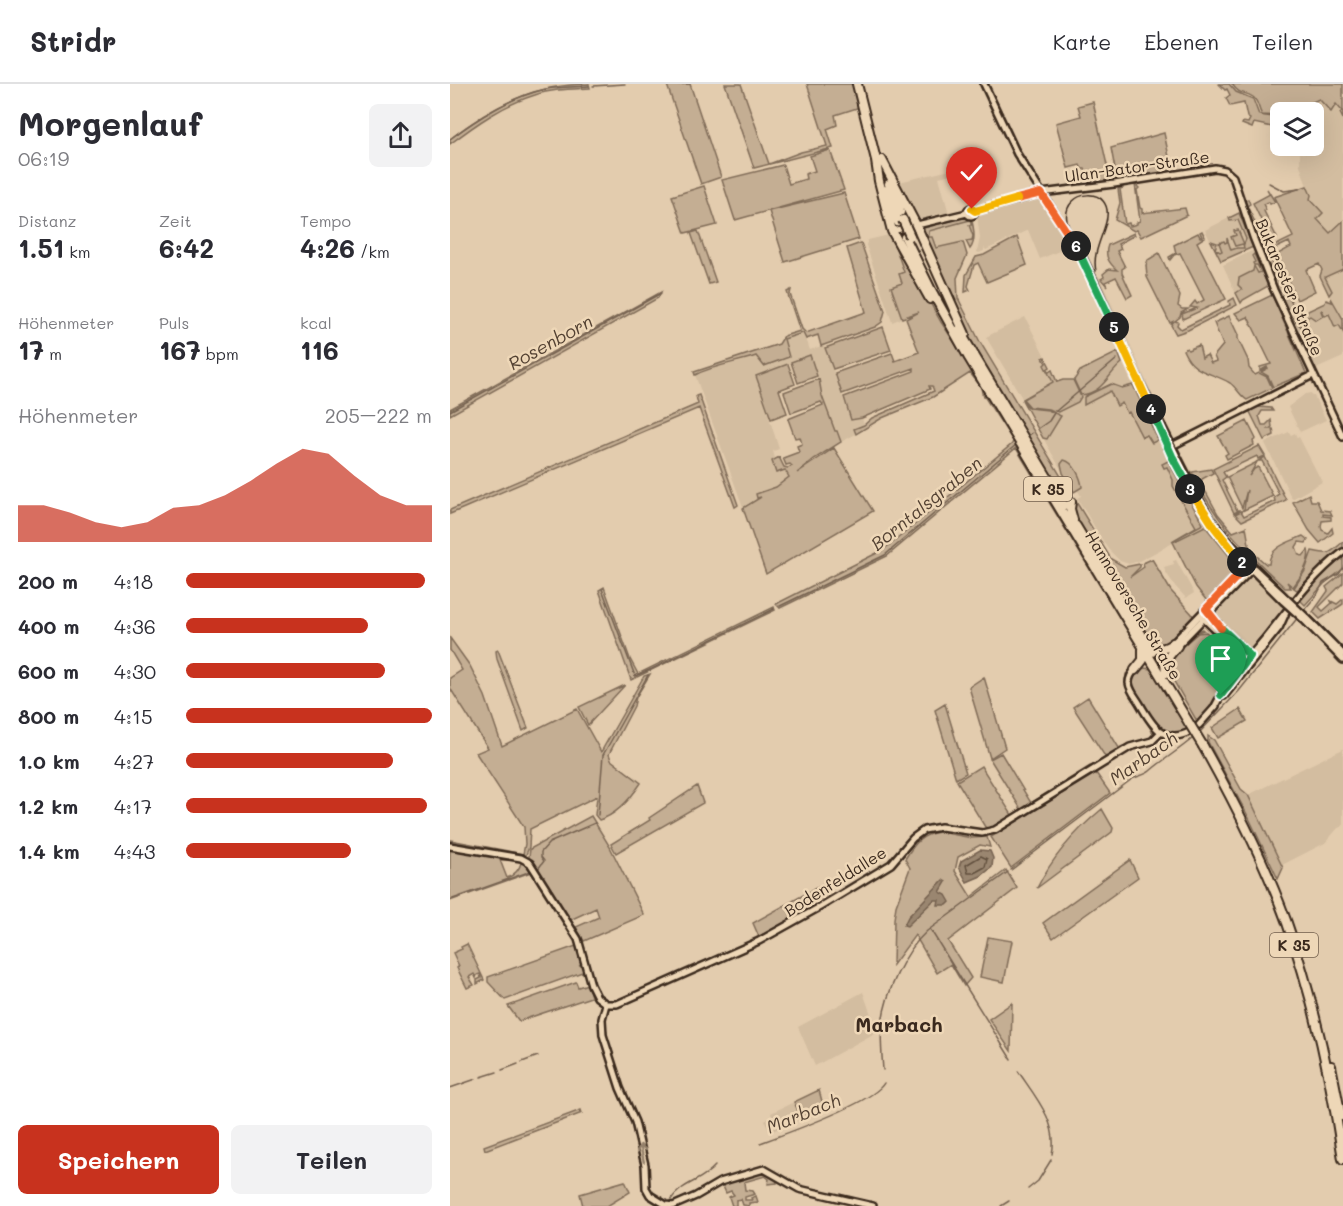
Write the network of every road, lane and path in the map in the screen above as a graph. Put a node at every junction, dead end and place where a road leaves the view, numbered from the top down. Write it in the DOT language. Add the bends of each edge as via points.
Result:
graph roads {
  1 [pos="857,84"];
  2 [pos="862,84"];
  3 [pos="984,84"];
  4 [pos="879,160"];
  5 [pos="1233,177"];
  6 [pos="1041,193"];
  7 [pos="916,225"];
  8 [pos="892,231"];
  9 [pos="972,358"];
  10 [pos="1313,375"];
  11 [pos="1343,437"];
  12 [pos="1170,447"];
  13 [pos="1053,486"];
  14 [pos="1072,520"];
  15 [pos="1343,552"];
  16 [pos="1250,567"];
  17 [pos="1208,611"];
  18 [pos="1201,617"];
  19 [pos="1305,618"];
  20 [pos="1215,630"];
  21 [pos="1186,637"];
  22 [pos="1143,640"];
  23 [pos="1175,645"];
  24 [pos="1343,654"];
  25 [pos="1250,660"];
  26 [pos="1343,660"];
  27 [pos="1135,670"];
  28 [pos="1163,675"];
  29 [pos="1193,725"];
  30 [pos="1161,732"];
  31 [pos="1205,745"];
  32 [pos="450,846"];
  33 [pos="606,1004"];
  34 [pos="1343,1126"];
  35 [pos="1343,1159"];
  36 [pos="669,1206"];
  37 [pos="873,1206"];
  1 -- 4 [label="highway, Hannoversche Straße / K 35"];
  2 -- 4 [label="highway, Hannoversche Straße / K 35"];
  3 -- 6 [label="street" via="1017,154"];
  4 -- 7 [label="highway"];
  4 -- 8 [label="highway" via="879,181"];
  4 -- 9 [label="highway, Hannoversche Straße / K 35, bridge" via="907,237"];
  5 -- 6 [label="street, Ulan-Bator-Straße" via="1215,168"];
  5 -- 10 [label="street, Bukarester Straße" via="1258,251"];
  6 -- 7 [label="street, Ulan-Bator-Straße"];
  6 -- 12 [label="street" via="1082,256"];
  7 -- 8 [label="street, Ulan-Bator-Straße"];
  7 -- 9 [label="highway"];
  8 -- 9 [label="highway" via="943,321 964,354"];
  9 -- 13 [label="highway, Hannoversche Straße / K 35"];
  9 -- 22 [label="highway, Hannoversche Straße / K 35"];
  10 -- 11 [label="street, Bukarester Straße"];
  10 -- 12 [label="street"];
  12 -- 16 [label="street" via="1210,518"];
  13 -- 14 [label="highway, Hannoversche Straße / K 35"];
  13 -- 14 [label="highway" via="1070,499"];
  14 -- 22 [label="highway, Hannoversche Straße / K 35"];
  15 -- 25 [label="street" via="1318,573"];
  16 -- 17 [label="street"];
  16 -- 19 [label="street, bridge"];
  17 -- 18 [label="street"];
  17 -- 25 [label="street"];
  18 -- 20 [label="street"];
  18 -- 21 [label="street"];
  18 -- 23 [label="street"];
  19 -- 24 [label="street"];
  19 -- 26 [label="street"];
  20 -- 21 [label="street" via="1199,628"];
  20 -- 25 [label="street"];
  21 -- 23 [label="street"];
  22 -- 23 [label="highway" via="1160,649"];
  22 -- 27 [label="highway" via="1144,659"];
  22 -- 28 [label="highway, Hannoversche Straße / K 35"];
  23 -- 28 [label="highway" via="1165,661"];
  25 -- 29 [label="street" via="1214,708"];
  27 -- 28 [label="highway" via="1150,667"];
  27 -- 30 [label="street" via="1129,678 1131,689"];
  28 -- 29 [label="highway, Hannoversche Straße / K 35"];
  29 -- 30 [label="street" via="1182,735"];
  29 -- 31 [label="highway, Hannoversche Straße / K 35, bridge"];
  30 -- 33 [label="street, Bodenfeldallee" via="1152,741 1130,747 995,830 924,830 896,861 765,938 625,1002"];
  31 -- 34 [label="highway, Hannoversche Straße / K 35" via="1246,817 1286,907 1314,990"];
  31 -- 35 [label="highway, Hannoversche Straße / K 35" via="1244,822 1287,923 1319,1030"];
  32 -- 33 [label="street" via="521,858 530,863 578,939 594,991"];
  36 -- 33 [label="street, one-way" via="653,1198 646,1188 645,1165 630,1108 603,1035"];
  36 -- 37 [label="street" via="687,1201 720,1182 761,1169 799,1189"];
}
